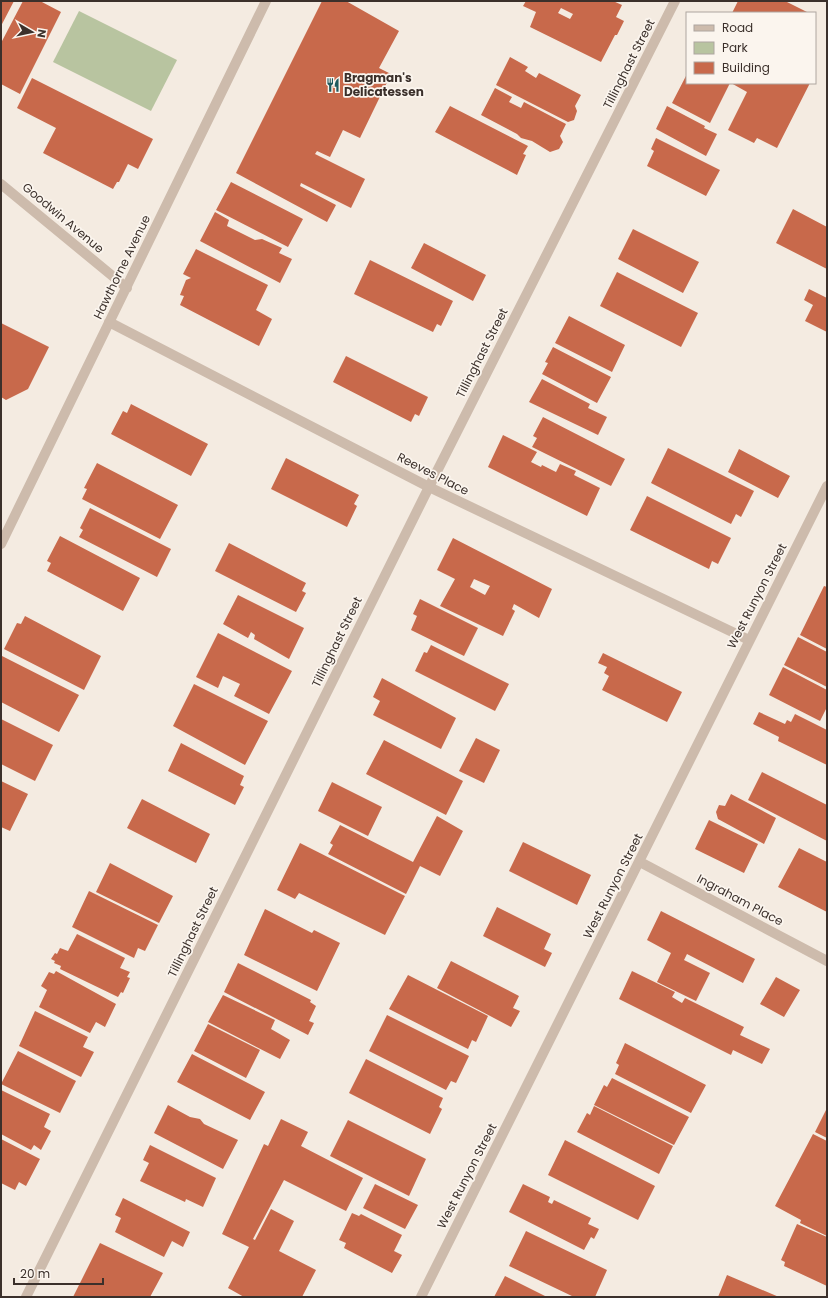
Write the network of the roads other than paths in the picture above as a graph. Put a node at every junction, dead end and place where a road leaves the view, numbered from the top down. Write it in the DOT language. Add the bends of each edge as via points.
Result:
graph roads {
  1 [pos="266,1"];
  2 [pos="675,1"];
  3 [pos="1,184"];
  4 [pos="127,288"];
  5 [pos="109,322"];
  6 [pos="827,486"];
  7 [pos="429,487"];
  8 [pos="1,544"];
  9 [pos="749,640"];
  10 [pos="640,862"];
  11 [pos="827,961"];
  12 [pos="26,1297"];
  13 [pos="421,1297"];
  1 -- 4 [label="street, Hawthorne Avenue"];
  2 -- 7 [label="street, Tillinghast Street"];
  3 -- 4 [label="street, Goodwin Avenue"];
  4 -- 5 [label="street, Hawthorne Avenue"];
  5 -- 7 [label="street, Reeves Place"];
  5 -- 8 [label="street, Hawthorne Avenue"];
  6 -- 9 [label="street, West Runyon Street"];
  7 -- 9 [label="street, Reeves Place"];
  7 -- 12 [label="street, Tillinghast Street"];
  9 -- 10 [label="street, West Runyon Street"];
  10 -- 11 [label="street, Ingraham Place"];
  10 -- 13 [label="street, West Runyon Street"];
}
